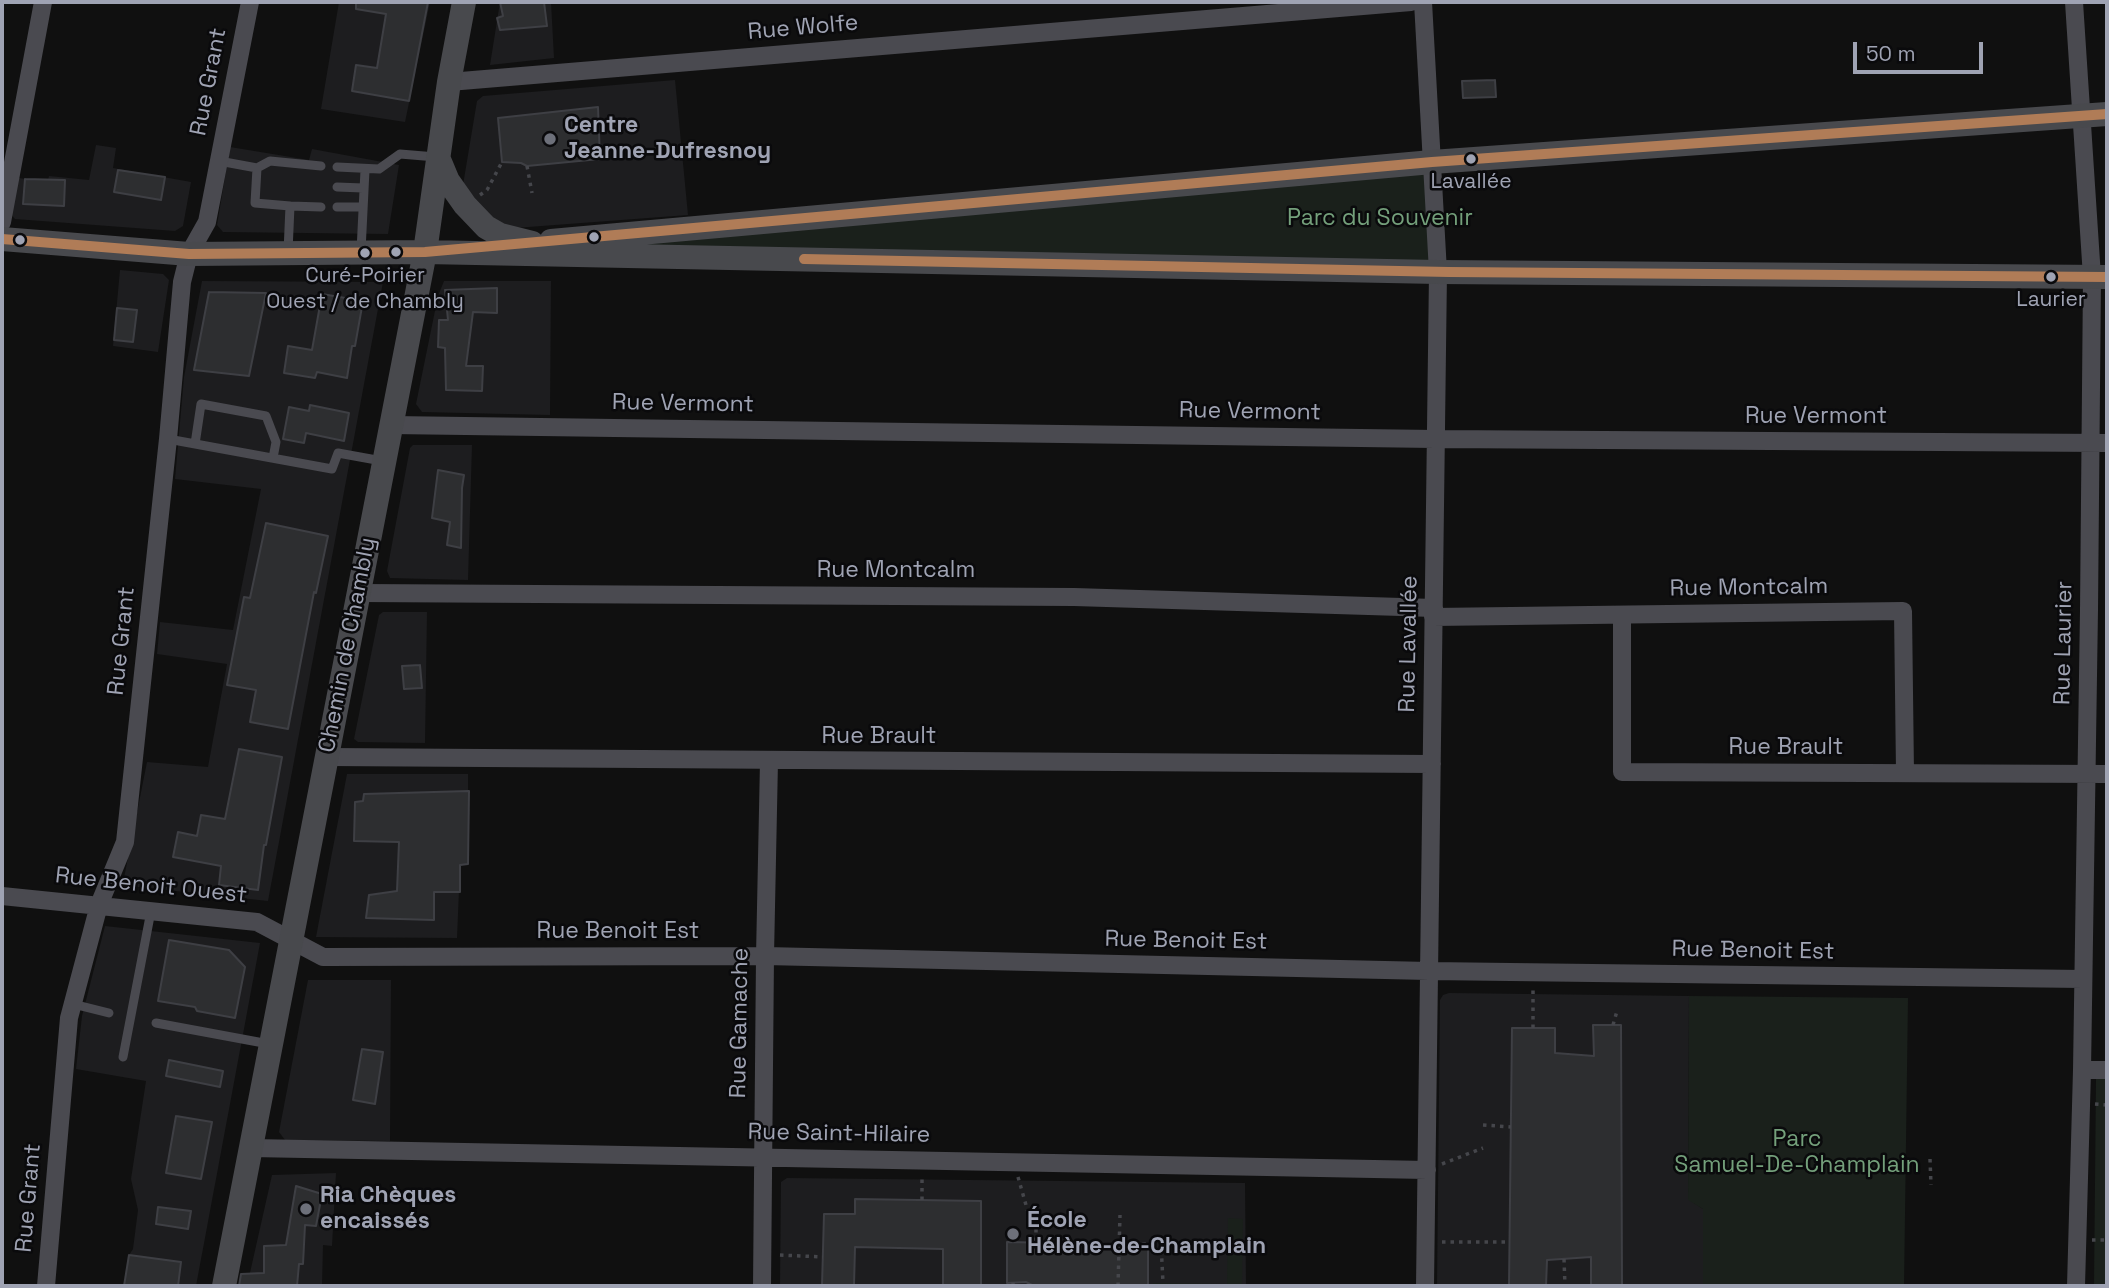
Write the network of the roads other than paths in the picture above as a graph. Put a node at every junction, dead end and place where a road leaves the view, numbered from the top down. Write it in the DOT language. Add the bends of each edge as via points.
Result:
graph roads {
  1 [pos="43,2"];
  2 [pos="250,2"];
  3 [pos="464,2"];
  4 [pos="1411,2"];
  5 [pos="1423,2"];
  6 [pos="2074,2"];
  7 [pos="449,82"];
  8 [pos="2107,114"];
  9 [pos="2080,116"];
  10 [pos="438,157"];
  11 [pos="219,161"];
  12 [pos="1432,162"];
  13 [pos="337,167"];
  14 [pos="257,168"];
  15 [pos="365,170"];
  16 [pos="315,176"];
  17 [pos="337,187"];
  18 [pos="363,188"];
  19 [pos="317,204"];
  20 [pos="290,206"];
  21 [pos="337,207"];
  22 [pos="362,207"];
  23 [pos="2,222"];
  24 [pos="2,239"];
  25 [pos="532,243"];
  26 [pos="425,252"];
  27 [pos="288,253"];
  28 [pos="361,253"];
  29 [pos="189,254"];
  30 [pos="1437,272"];
  31 [pos="2099,277"];
  32 [pos="391,425"];
  33 [pos="168,439"];
  34 [pos="1435,439"];
  35 [pos="2099,443"];
  36 [pos="195,444"];
  37 [pos="273,458"];
  38 [pos="384,462"];
  39 [pos="359,593"];
  40 [pos="2098,610"];
  41 [pos="1433,612"];
  42 [pos="1622,615"];
  43 [pos="327,757"];
  44 [pos="769,761"];
  45 [pos="1432,764"];
  46 [pos="1905,773"];
  47 [pos="2087,774"];
  48 [pos="2107,774"];
  49 [pos="2,896"];
  50 [pos="99,905"];
  51 [pos="151,911"];
  52 [pos="291,941"];
  53 [pos="765,956"];
  54 [pos="1429,971"];
  55 [pos="2084,979"];
  56 [pos="73,1004"];
  57 [pos="109,1013"];
  58 [pos="156,1023"];
  59 [pos="271,1045"];
  60 [pos="123,1057"];
  61 [pos="2082,1070"];
  62 [pos="2107,1070"];
  63 [pos="251,1147"];
  64 [pos="763,1157"];
  65 [pos="1427,1170"];
  66 [pos="46,1286"];
  67 [pos="224,1286"];
  68 [pos="762,1286"];
  69 [pos="1426,1286"];
  70 [pos="2076,1286"];
  1 -- 23 [label="street"];
  2 -- 11 [label="street, Rue Grant"];
  3 -- 7 [label="main road, Chemin de Chambly"];
  4 -- 7 [label="street, Rue Wolfe"];
  5 -- 12 [label="street, Rue Lavallée"];
  6 -- 9 [label="street, Rue Laurier"];
  7 -- 10 [label="main road, Chemin de Chambly"];
  8 -- 9 [label="main road"];
  9 -- 12 [label="main road"];
  9 -- 31 [label="street, Rue Laurier"];
  10 -- 15 [label="lane" via="400,154 379,169"];
  10 -- 25 [label="main road" via="448,181 486,227"];
  10 -- 26 [label="main road, Chemin de Chambly"];
  11 -- 14 [label="lane"];
  11 -- 29 [label="street, Rue Grant" via="206,222"];
  12 -- 25 [label="main road"];
  12 -- 30 [label="street, Rue Lavallée"];
  13 -- 15 [label="lane"];
  14 -- 16 [label="lane" via="270,161 318,165"];
  14 -- 20 [label="lane" via="255,204"];
  15 -- 18 [label="lane"];
  17 -- 18 [label="lane"];
  18 -- 22 [label="lane"];
  19 -- 20 [label="lane"];
  20 -- 27 [label="lane"];
  21 -- 22 [label="lane"];
  22 -- 28 [label="lane"];
  24 -- 29 [label="main road"];
  25 -- 26 [label="main road"];
  26 -- 28 [label="main road"];
  26 -- 30 [label="main road"];
  26 -- 32 [label="main road, Chemin de Chambly"];
  27 -- 28 [label="main road"];
  27 -- 29 [label="main road"];
  29 -- 33 [label="street, Rue Grant" via="182,282"];
  30 -- 31 [label="main road"];
  30 -- 34 [label="street, Rue Lavallée"];
  31 -- 35 [label="street, Rue Laurier"];
  32 -- 34 [label="street, Rue Vermont"];
  32 -- 38 [label="main road, Chemin de Chambly"];
  33 -- 36 [label="lane"];
  33 -- 50 [label="street, Rue Grant" via="125,842"];
  34 -- 35 [label="street, Rue Vermont"];
  34 -- 41 [label="street, Rue Lavallée"];
  35 -- 40 [label="street, Rue Laurier"];
  36 -- 37 [label="lane"];
  36 -- 37 [label="lane" via="201,404 266,416 276,442"];
  37 -- 38 [label="lane" via="332,468 338,453"];
  38 -- 39 [label="main road, Chemin de Chambly"];
  39 -- 41 [label="street, Rue Montcalm" via="1074,597"];
  39 -- 43 [label="main road, Chemin de Chambly"];
  40 -- 47 [label="street, Rue Laurier"];
  41 -- 42 [label="street, Rue Montcalm"];
  41 -- 45 [label="street, Rue Lavallée"];
  42 -- 46 [label="street, Rue Brault" via="1622,772"];
  42 -- 46 [label="street, Rue Montcalm" via="1903,611"];
  43 -- 44 [label="street, Rue Brault"];
  43 -- 52 [label="main road, Chemin de Chambly"];
  44 -- 45 [label="street, Rue Brault"];
  44 -- 53 [label="street, Rue Gamache"];
  45 -- 54 [label="street, Rue Lavallée"];
  46 -- 47 [label="street, Rue Brault"];
  47 -- 48 [label="street, Rue Brault"];
  47 -- 55 [label="street, Rue Laurier"];
  49 -- 50 [label="street, Rue Benoit Ouest"];
  50 -- 51 [label="street, Rue Benoit Ouest"];
  50 -- 56 [label="street, Rue Grant"];
  51 -- 52 [label="street, Rue Benoit Ouest" via="257,922"];
  51 -- 60 [label="lane"];
  52 -- 53 [label="street, Rue Benoit Est" via="323,957"];
  52 -- 59 [label="main road, Chemin de Chambly"];
  53 -- 54 [label="street, Rue Benoit Est"];
  53 -- 64 [label="street, Rue Gamache"];
  54 -- 55 [label="street, Rue Benoit Est"];
  54 -- 65 [label="street, Rue Lavallée"];
  55 -- 61 [label="street, Rue Laurier"];
  56 -- 57 [label="lane"];
  56 -- 66 [label="street, Rue Grant"];
  58 -- 59 [label="lane"];
  59 -- 63 [label="main road, Chemin de Chambly"];
  61 -- 62 [label="street"];
  61 -- 70 [label="street, Rue Laurier"];
  63 -- 64 [label="street, Rue Saint-Hilaire"];
  63 -- 67 [label="main road, Chemin de Chambly"];
  64 -- 65 [label="street, Rue Saint-Hilaire"];
  64 -- 68 [label="street, Rue Gamache"];
  65 -- 69 [label="street, Rue Lavallée"];
}
